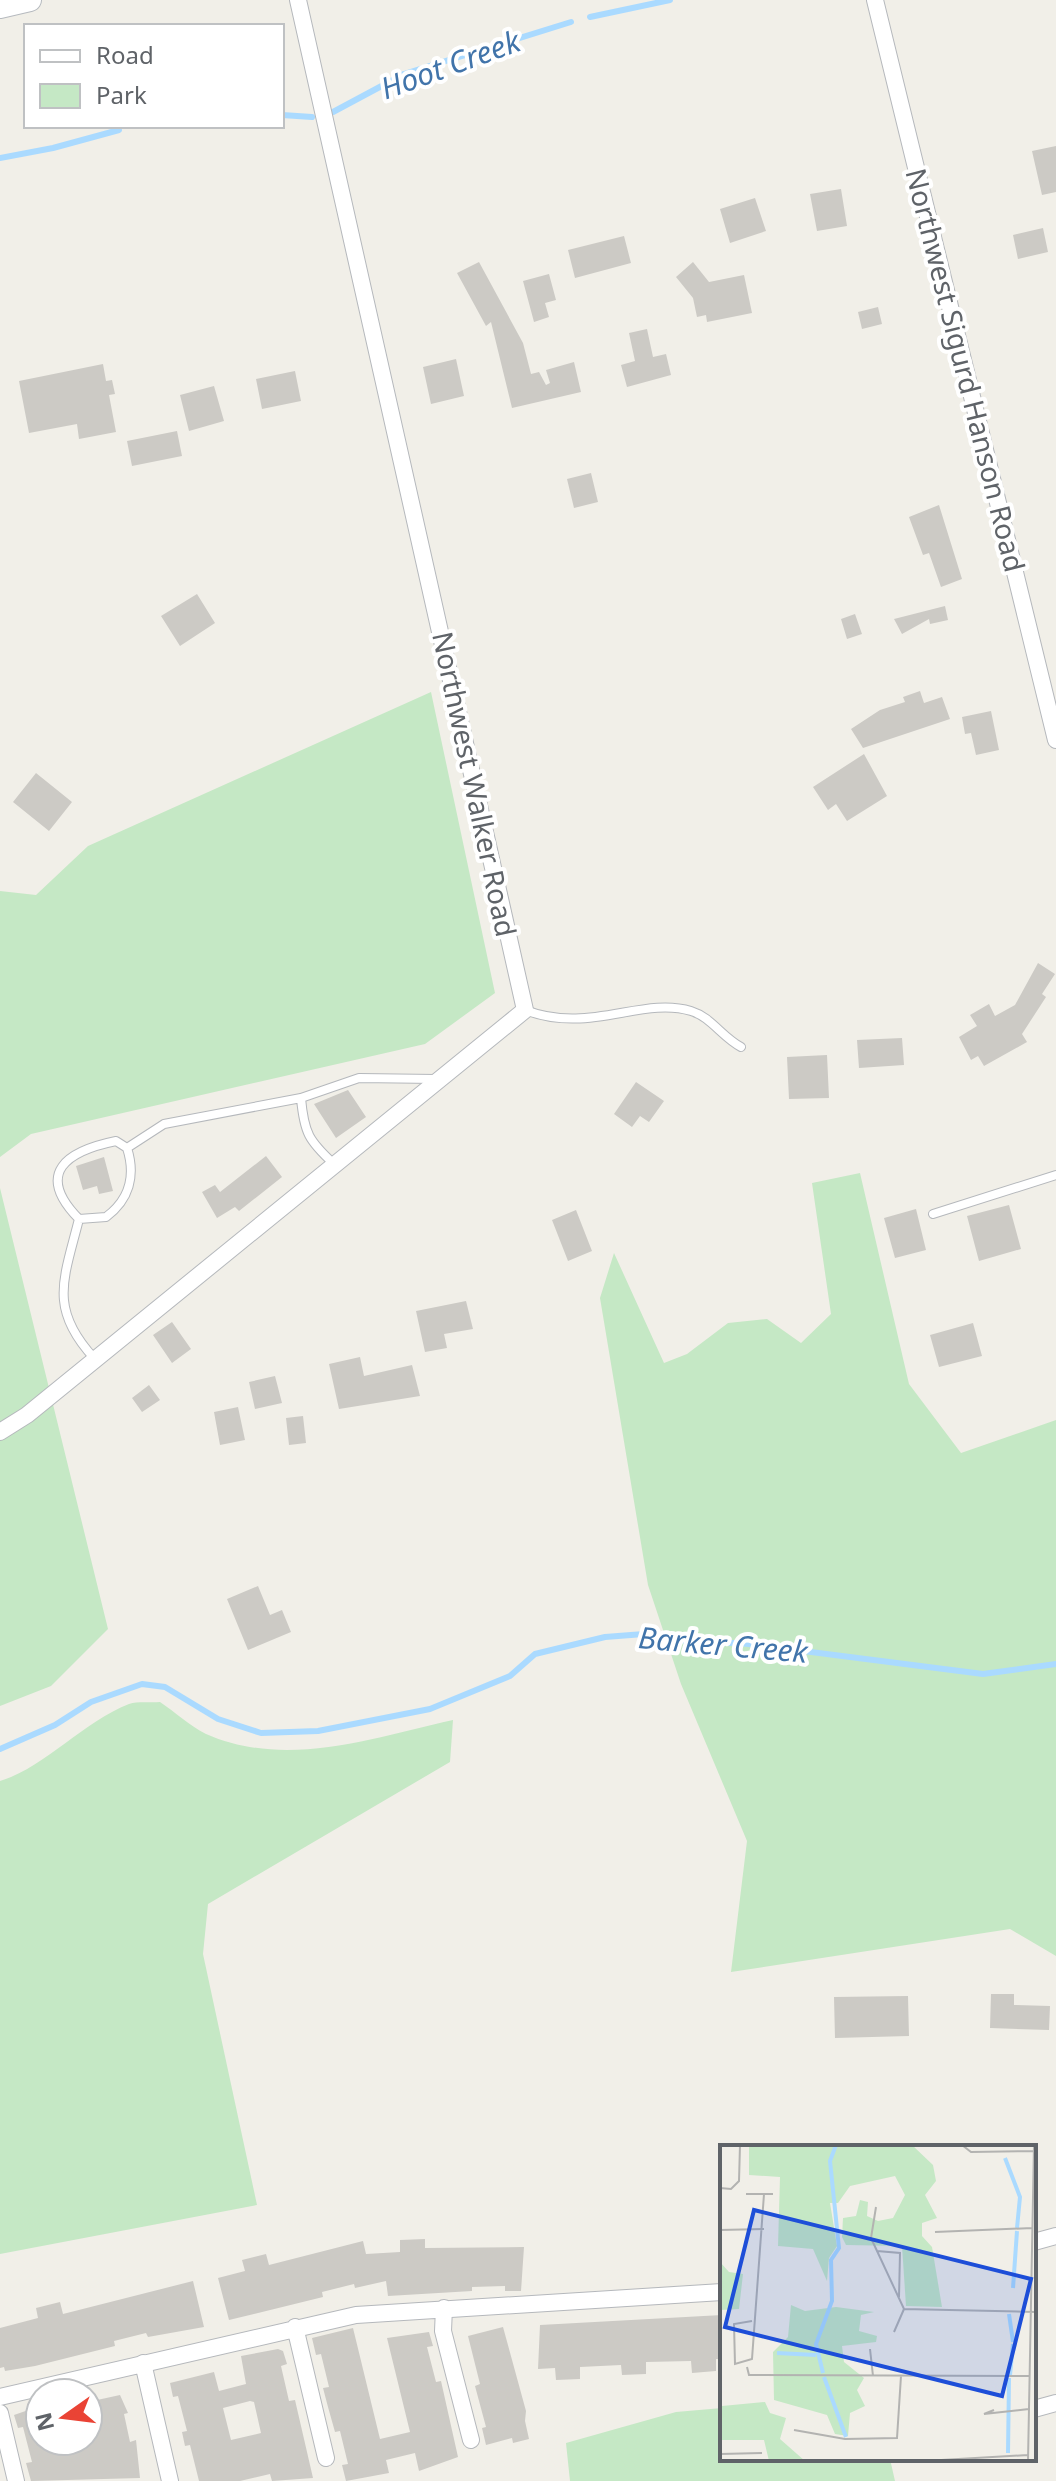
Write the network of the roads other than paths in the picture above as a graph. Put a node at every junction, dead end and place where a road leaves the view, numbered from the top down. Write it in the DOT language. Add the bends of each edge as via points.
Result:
graph roads {
  1 [pos="30,0"];
  2 [pos="298,0"];
  3 [pos="875,0"];
  4 [pos="0,7"];
  5 [pos="1056,740"];
  6 [pos="525,1010"];
  7 [pos="741,1047"];
  8 [pos="439,1080"];
  9 [pos="301,1098"];
  10 [pos="127,1148"];
  11 [pos="334,1164"];
  12 [pos="1056,1175"];
  13 [pos="933,1214"];
  14 [pos="79,1219"];
  15 [pos="94,1358"];
  16 [pos="0,1432"];
  17 [pos="1056,2236"];
  18 [pos="1036,2241"];
  19 [pos="720,2292"];
  20 [pos="444,2308"];
  21 [pos="295,2327"];
  22 [pos="143,2363"];
  23 [pos="0,2397"];
  24 [pos="1056,2403"];
  25 [pos="1036,2408"];
  26 [pos="0,2413"];
  27 [pos="471,2440"];
  28 [pos="326,2458"];
  29 [pos="16,2481"];
  30 [pos="170,2481"];
  1 -- 4 [label="main road"];
  2 -- 6 [label="street, Northwest Walker Road"];
  3 -- 5 [label="street, Northwest Sigurd Hanson Road"];
  6 -- 7 [label="lane" via="585,1021 689,1010"];
  6 -- 8 [label="street"];
  8 -- 9 [label="lane" via="359,1078"];
  8 -- 11 [label="street"];
  9 -- 10 [label="lane" via="164,1124"];
  9 -- 11 [label="lane" via="304,1129"];
  10 -- 14 [label="lane" via="127,1195 106,1217"];
  10 -- 14 [label="lane" via="116,1141 80,1150 63,1161 57,1182 63,1203"];
  11 -- 15 [label="street"];
  12 -- 13 [label="lane"];
  14 -- 15 [label="lane" via="61,1300 75,1337"];
  15 -- 16 [label="street"];
  17 -- 18 [label="street"];
  19 -- 20 [label="street"];
  20 -- 21 [label="street" via="379,2312"];
  20 -- 27 [label="street" via="443,2331"];
  21 -- 22 [label="street"];
  21 -- 28 [label="street"];
  22 -- 23 [label="street"];
  22 -- 30 [label="street"];
  24 -- 25 [label="street"];
  26 -- 29 [label="street"];
}
